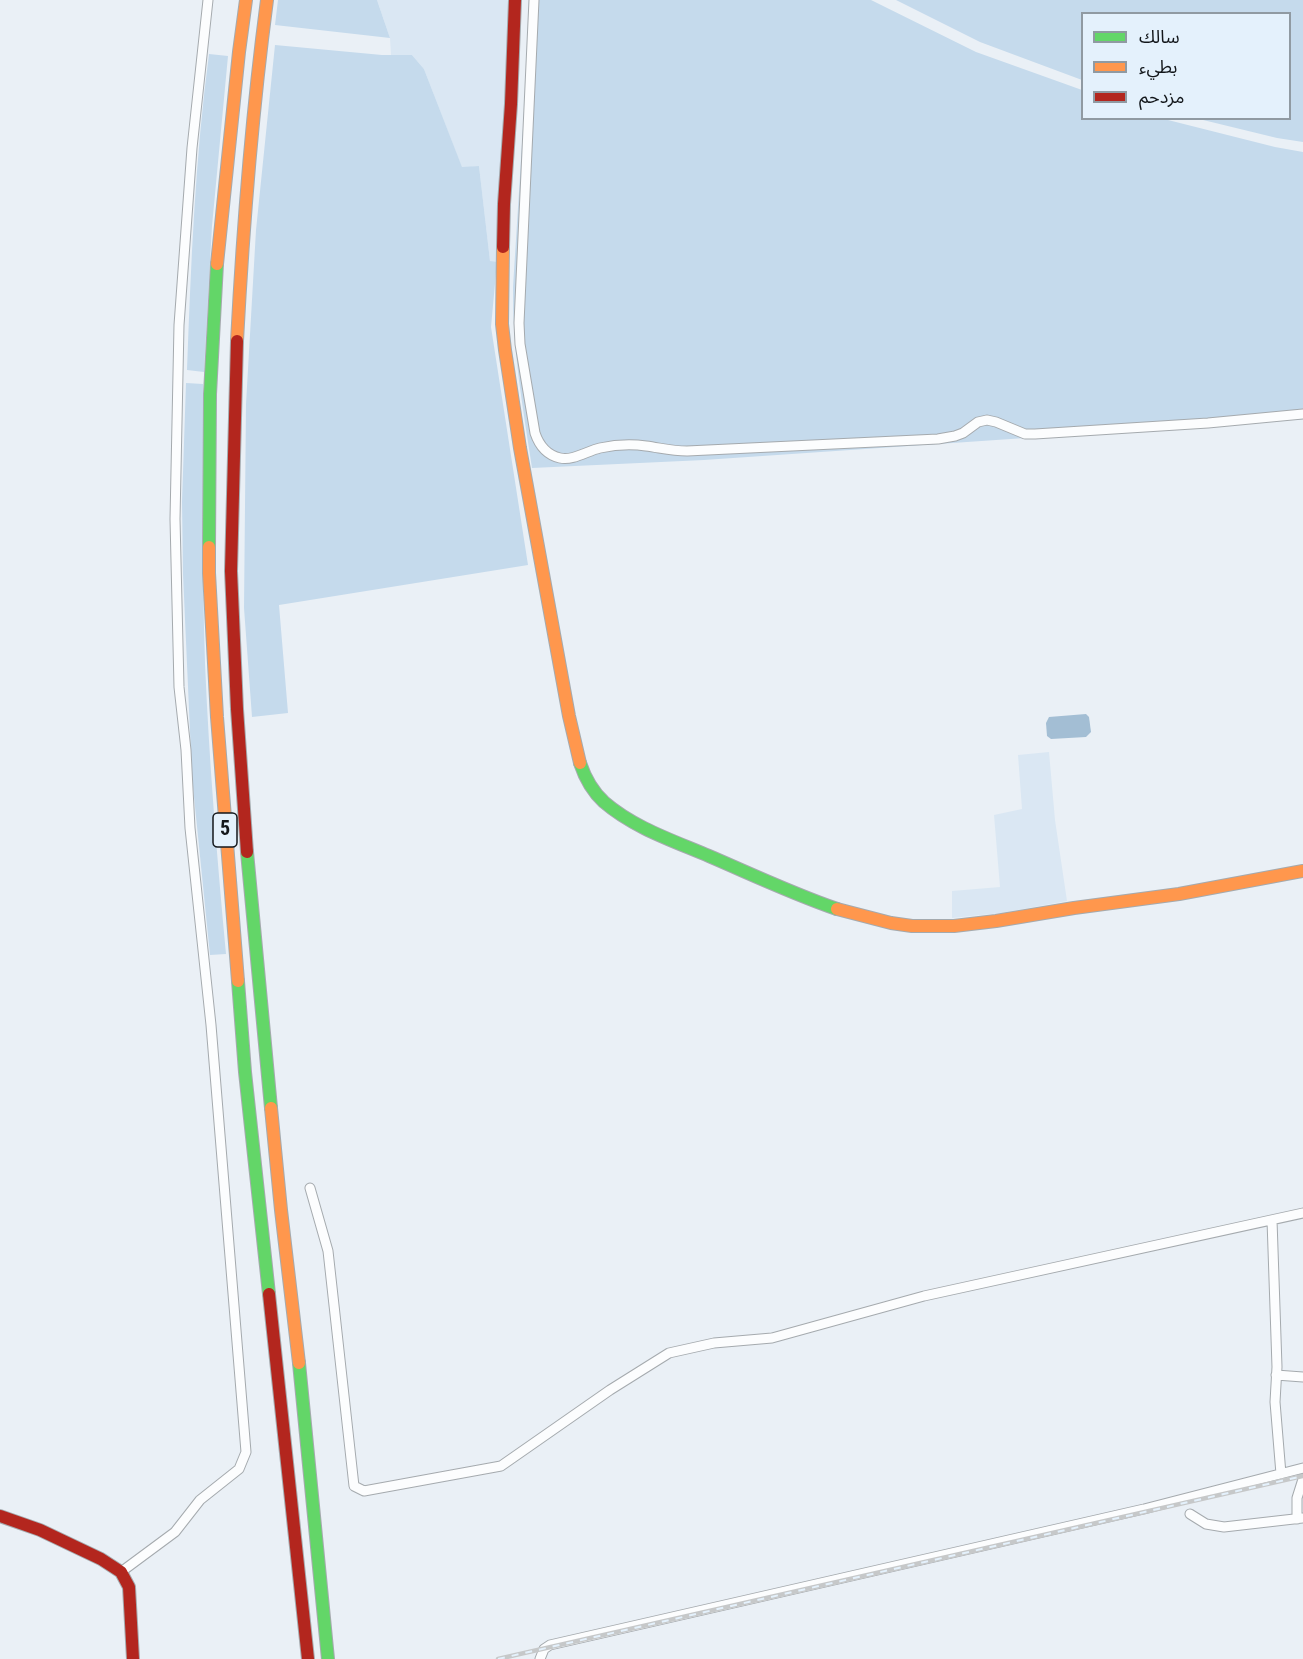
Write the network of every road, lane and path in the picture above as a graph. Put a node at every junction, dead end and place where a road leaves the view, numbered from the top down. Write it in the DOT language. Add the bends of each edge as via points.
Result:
graph roads {
  1 [pos="208,0"];
  2 [pos="246,0"];
  3 [pos="267,0"];
  4 [pos="515,0"];
  5 [pos="534,0"];
  6 [pos="1303,414"];
  7 [pos="1303,872"];
  8 [pos="310,1188"];
  9 [pos="1303,1213"];
  10 [pos="1272,1220"];
  11 [pos="1276,1375"];
  12 [pos="1303,1377"];
  13 [pos="1303,1468"];
  14 [pos="1281,1474"];
  15 [pos="1303,1479"];
  16 [pos="1190,1514"];
  17 [pos="0,1516"];
  18 [pos="1300,1518"];
  19 [pos="121,1572"];
  20 [pos="133,1659"];
  21 [pos="308,1659"];
  22 [pos="328,1659"];
  23 [pos="540,1659"];
  1 -- 19 [label="street" via="179,325 175,529 179,687 246,1452 239,1468 200,1500 175,1532"];
  2 -- 21 [label="main road, 5" via="217,259 210,394 209,573 245,1072"];
  3 -- 22 [label="main road, 5" via="241,261 231,571 249,880"];
  4 -- 7 [label="main road" via="502,324 520,448 569,716 591,788 635,823 819,904 893,924 959,926"];
  5 -- 6 [label="street" via="519,322 537,441 554,456 571,458 603,447 634,445 687,452 938,439 963,433 987,420 1035,434"];
  8 -- 10 [label="street" via="328,1251 354,1486 364,1491 501,1466 669,1353 714,1343 772,1338 924,1296"];
  9 -- 10 [label="street"];
  10 -- 11 [label="street"];
  11 -- 12 [label="street"];
  11 -- 14 [label="street"];
  13 -- 14 [label="street"];
  14 -- 23 [label="street" via="550,1645"];
  15 -- 18 [label="street" via="1297,1498"];
  16 -- 18 [label="street" via="1206,1524 1224,1527"];
  17 -- 19 [label="main road" via="50,1535"];
  19 -- 20 [label="main road" via="129,1587"];
}
